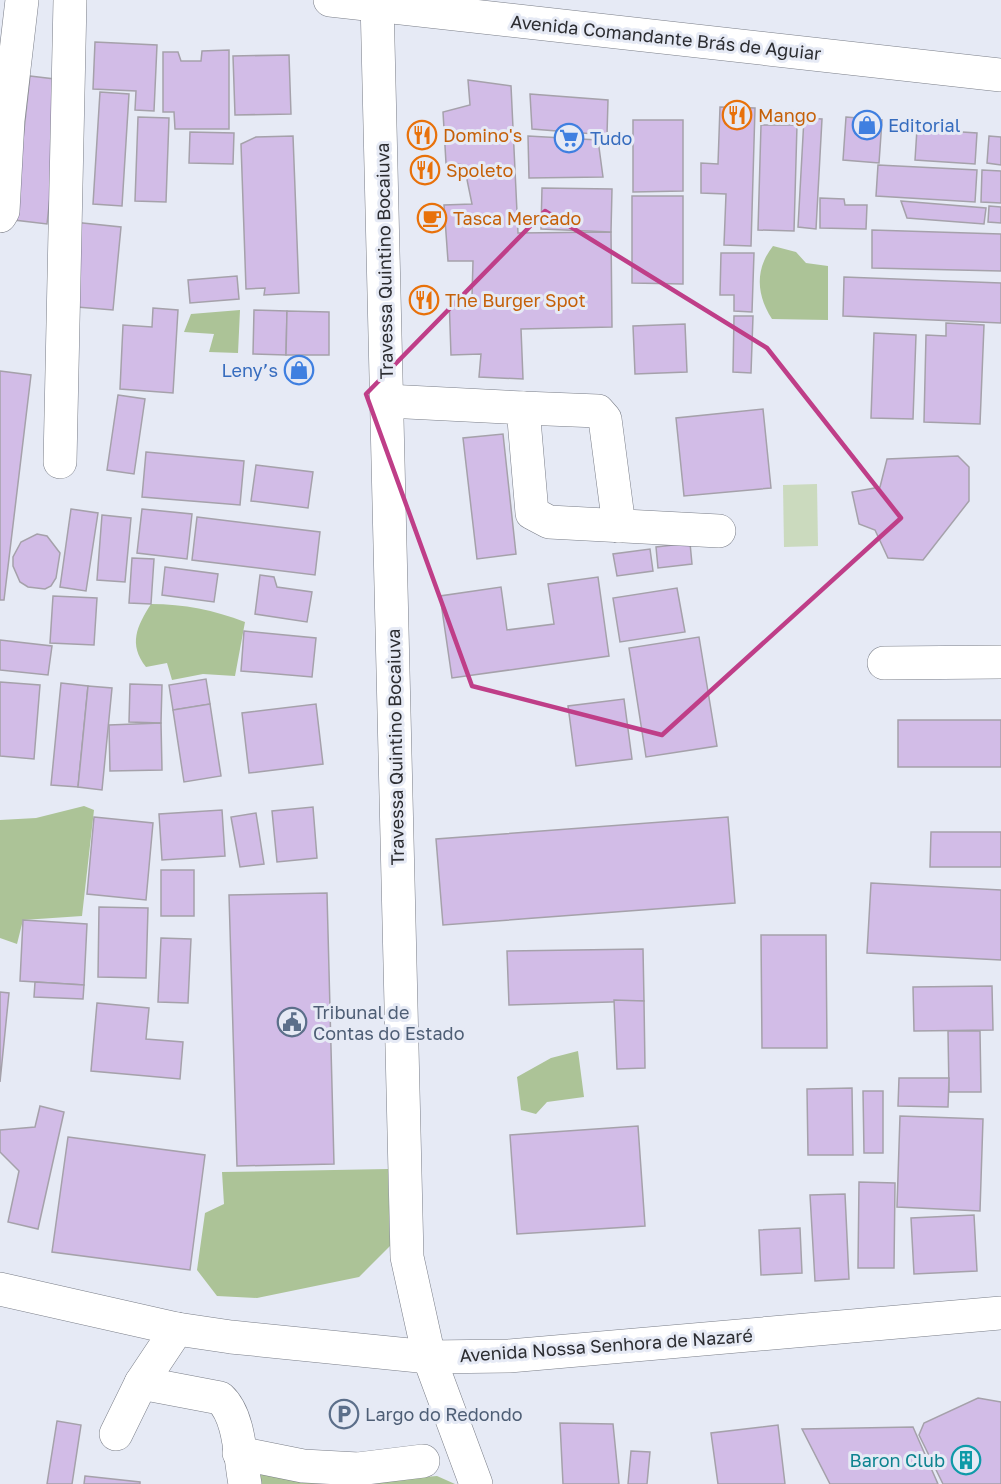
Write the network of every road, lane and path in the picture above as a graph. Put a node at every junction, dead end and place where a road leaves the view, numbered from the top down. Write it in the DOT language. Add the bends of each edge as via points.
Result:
graph roads {
  1 [pos="22,0"];
  2 [pos="70,0"];
  3 [pos="330,0"];
  4 [pos="377,3"];
  5 [pos="1001,75"];
  6 [pos="0,216"];
  7 [pos="387,401"];
  8 [pos="523,408"];
  9 [pos="60,462"];
  10 [pos="619,526"];
  11 [pos="719,531"];
  12 [pos="1001,662"];
  13 [pos="884,663"];
  14 [pos="0,1290"];
  15 [pos="1001,1313"];
  16 [pos="177,1329"];
  17 [pos="429,1357"];
  18 [pos="141,1383"];
  19 [pos="116,1434"];
  20 [pos="423,1461"];
  21 [pos="242,1468"];
  22 [pos="476,1484"];
  1 -- 6 [label="street"];
  2 -- 9 [label="street"];
  3 -- 4 [label="street, Avenida Comandante Brás de Aguiar"];
  4 -- 5 [label="street, Avenida Comandante Brás de Aguiar"];
  4 -- 7 [label="street, Travessa Quintino Bocaiuva"];
  7 -- 8 [label="street"];
  7 -- 17 [label="street, Travessa Quintino Bocaiuva" via="407,1257"];
  8 -- 10 [label="street" via="598,411 605,419"];
  8 -- 10 [label="street" via="532,513 549,522"];
  10 -- 11 [label="street"];
  12 -- 13 [label="street"];
  14 -- 16 [label="street, Avenida Nossa Senhora de Nazaré"];
  15 -- 17 [label="street, Avenida Nossa Senhora de Nazaré" via="509,1356"];
  16 -- 17 [label="street, Avenida Nossa Senhora de Nazaré"];
  16 -- 18 [label="street"];
  17 -- 22 [label="street, Travessa Quintino Bocaiuva"];
  18 -- 19 [label="street"];
  18 -- 21 [label="street" via="220,1398 228,1405"];
  20 -- 21 [label="street" via="358,1469"];
}
